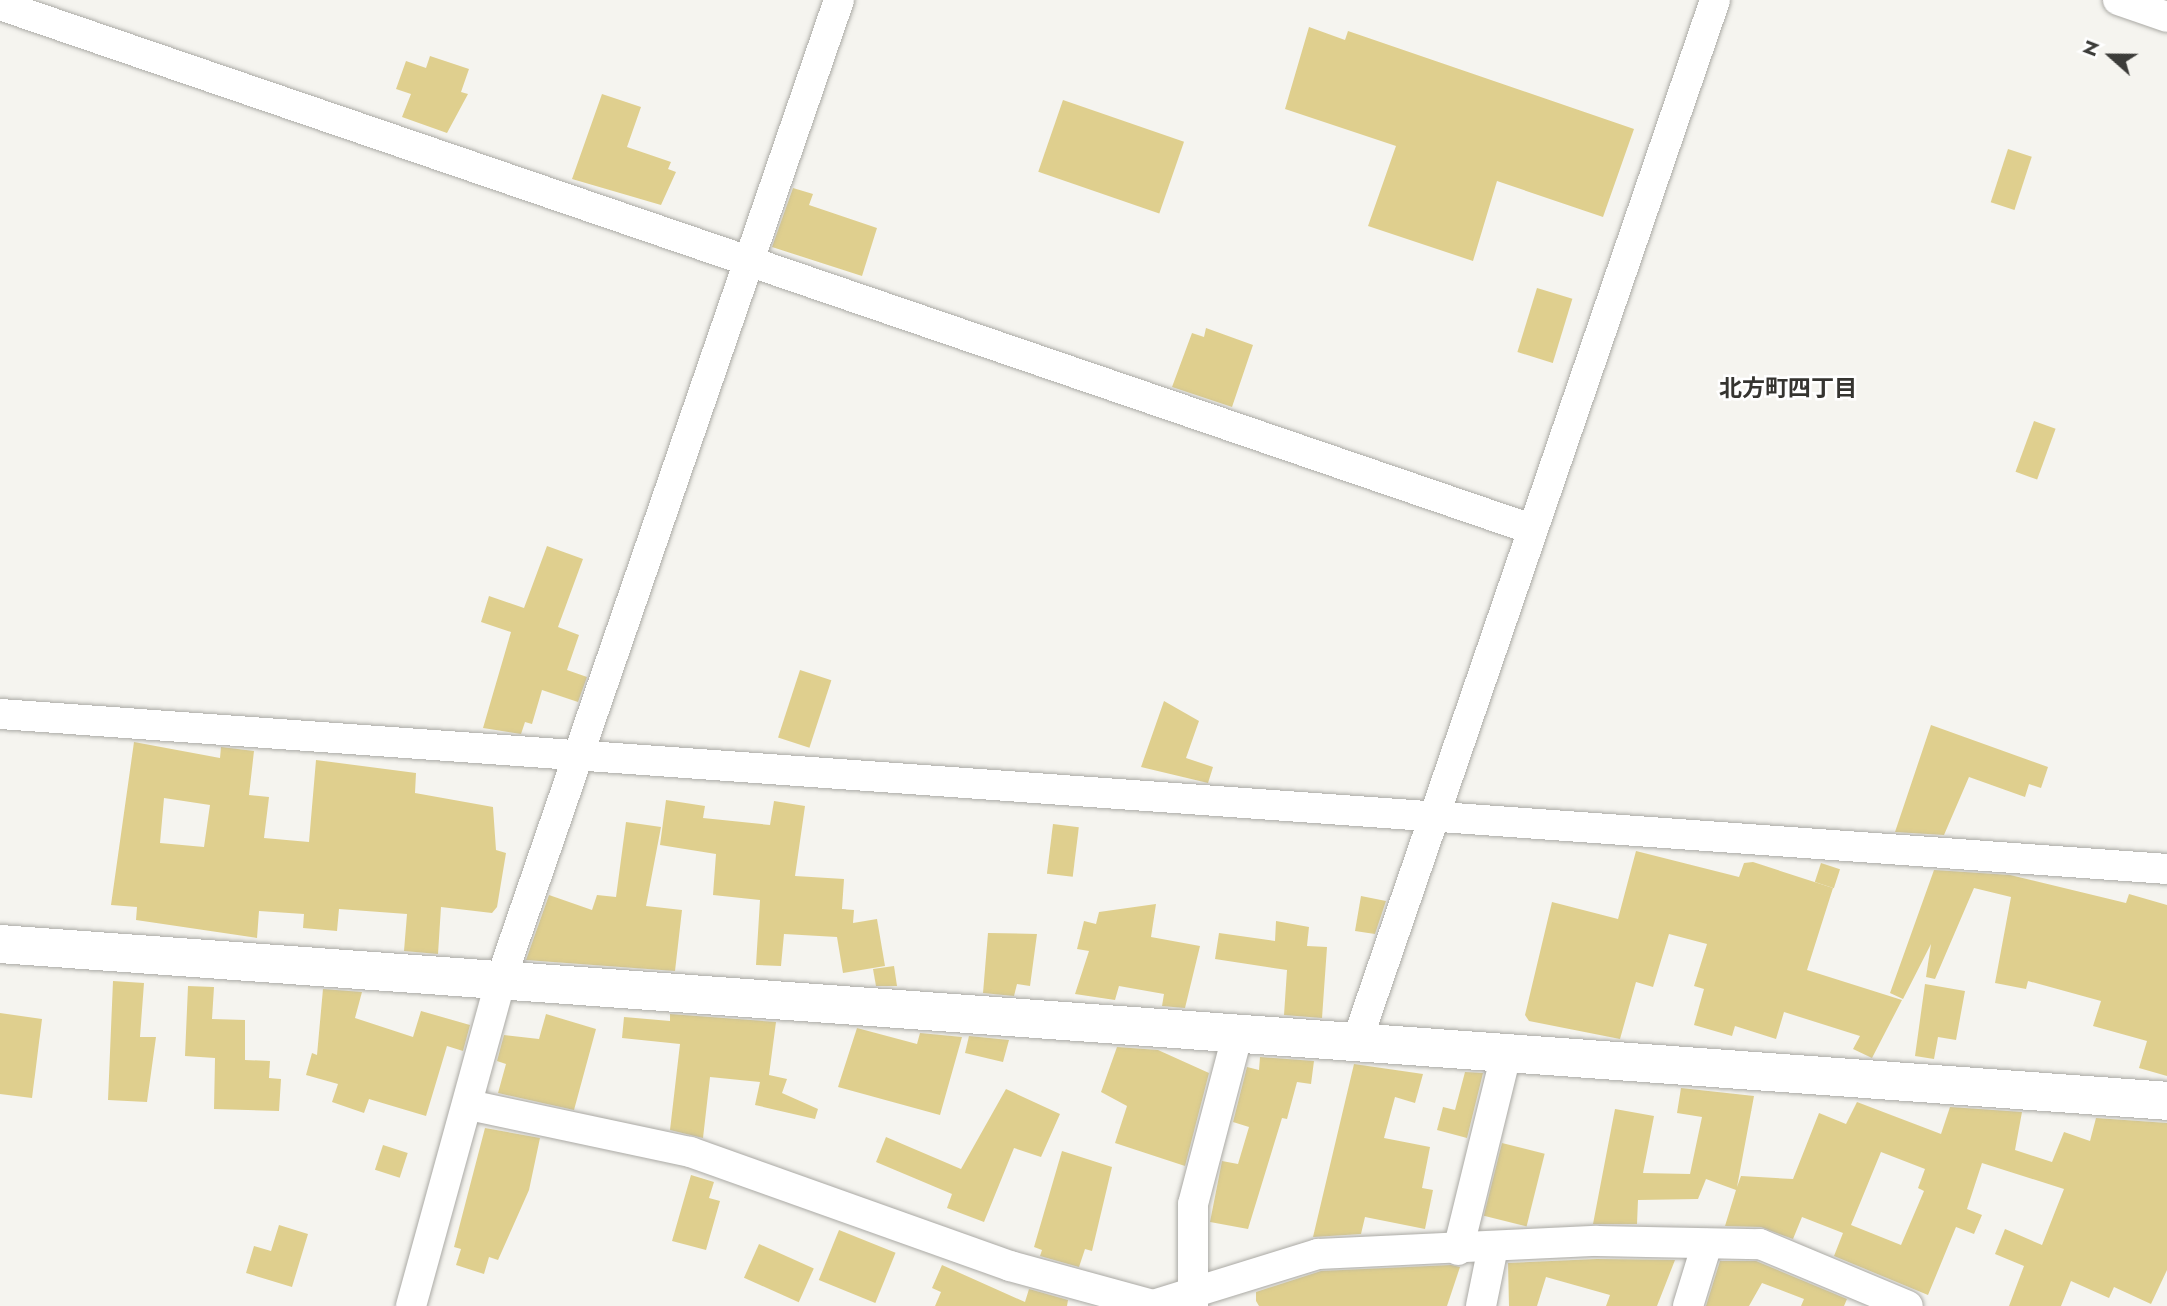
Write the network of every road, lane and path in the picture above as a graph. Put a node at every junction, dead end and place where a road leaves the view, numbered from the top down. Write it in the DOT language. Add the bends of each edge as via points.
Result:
graph roads {
  1 [pos="839,0"];
  2 [pos="1715,0"];
  3 [pos="2118,0"];
  4 [pos="0,5"];
  5 [pos="2167,17"];
  6 [pos="750,261"];
  7 [pos="1531,529"];
  8 [pos="0,714"];
  9 [pos="575,755"];
  10 [pos="1436,818"];
  11 [pos="2167,869"];
  12 [pos="0,944"];
  13 [pos="501,978"];
  14 [pos="1237,1036"];
  15 [pos="1356,1044"];
  16 [pos="1506,1054"];
  17 [pos="2167,1101"];
  18 [pos="469,1105"];
  19 [pos="1707,1244"];
  20 [pos="1493,1247"];
  21 [pos="1458,1250"];
  22 [pos="1192,1302"];
  23 [pos="411,1306"];
  24 [pos="1482,1306"];
  25 [pos="1688,1306"];
  26 [pos="1908,1306"];
  1 -- 6 [label="street"];
  2 -- 7 [label="street"];
  3 -- 5 [label="street"];
  4 -- 6 [label="street"];
  6 -- 7 [label="street"];
  6 -- 9 [label="street"];
  7 -- 10 [label="street"];
  8 -- 9 [label="street"];
  9 -- 10 [label="street"];
  9 -- 13 [label="street"];
  10 -- 11 [label="street"];
  10 -- 15 [label="street"];
  12 -- 13 [label="street"];
  13 -- 14 [label="street"];
  13 -- 18 [label="street"];
  14 -- 15 [label="street"];
  14 -- 22 [label="street" via="1193,1204"];
  15 -- 16 [label="street"];
  16 -- 17 [label="street"];
  16 -- 21 [label="street"];
  18 -- 22 [label="street" via="690,1152 1084,1290 1153,1305"];
  18 -- 23 [label="street"];
  19 -- 20 [label="street" via="1597,1241"];
  19 -- 25 [label="street"];
  19 -- 26 [label="street" via="1760,1244"];
  20 -- 21 [label="street"];
  20 -- 24 [label="street"];
  21 -- 22 [label="street" via="1318,1254"];
}
